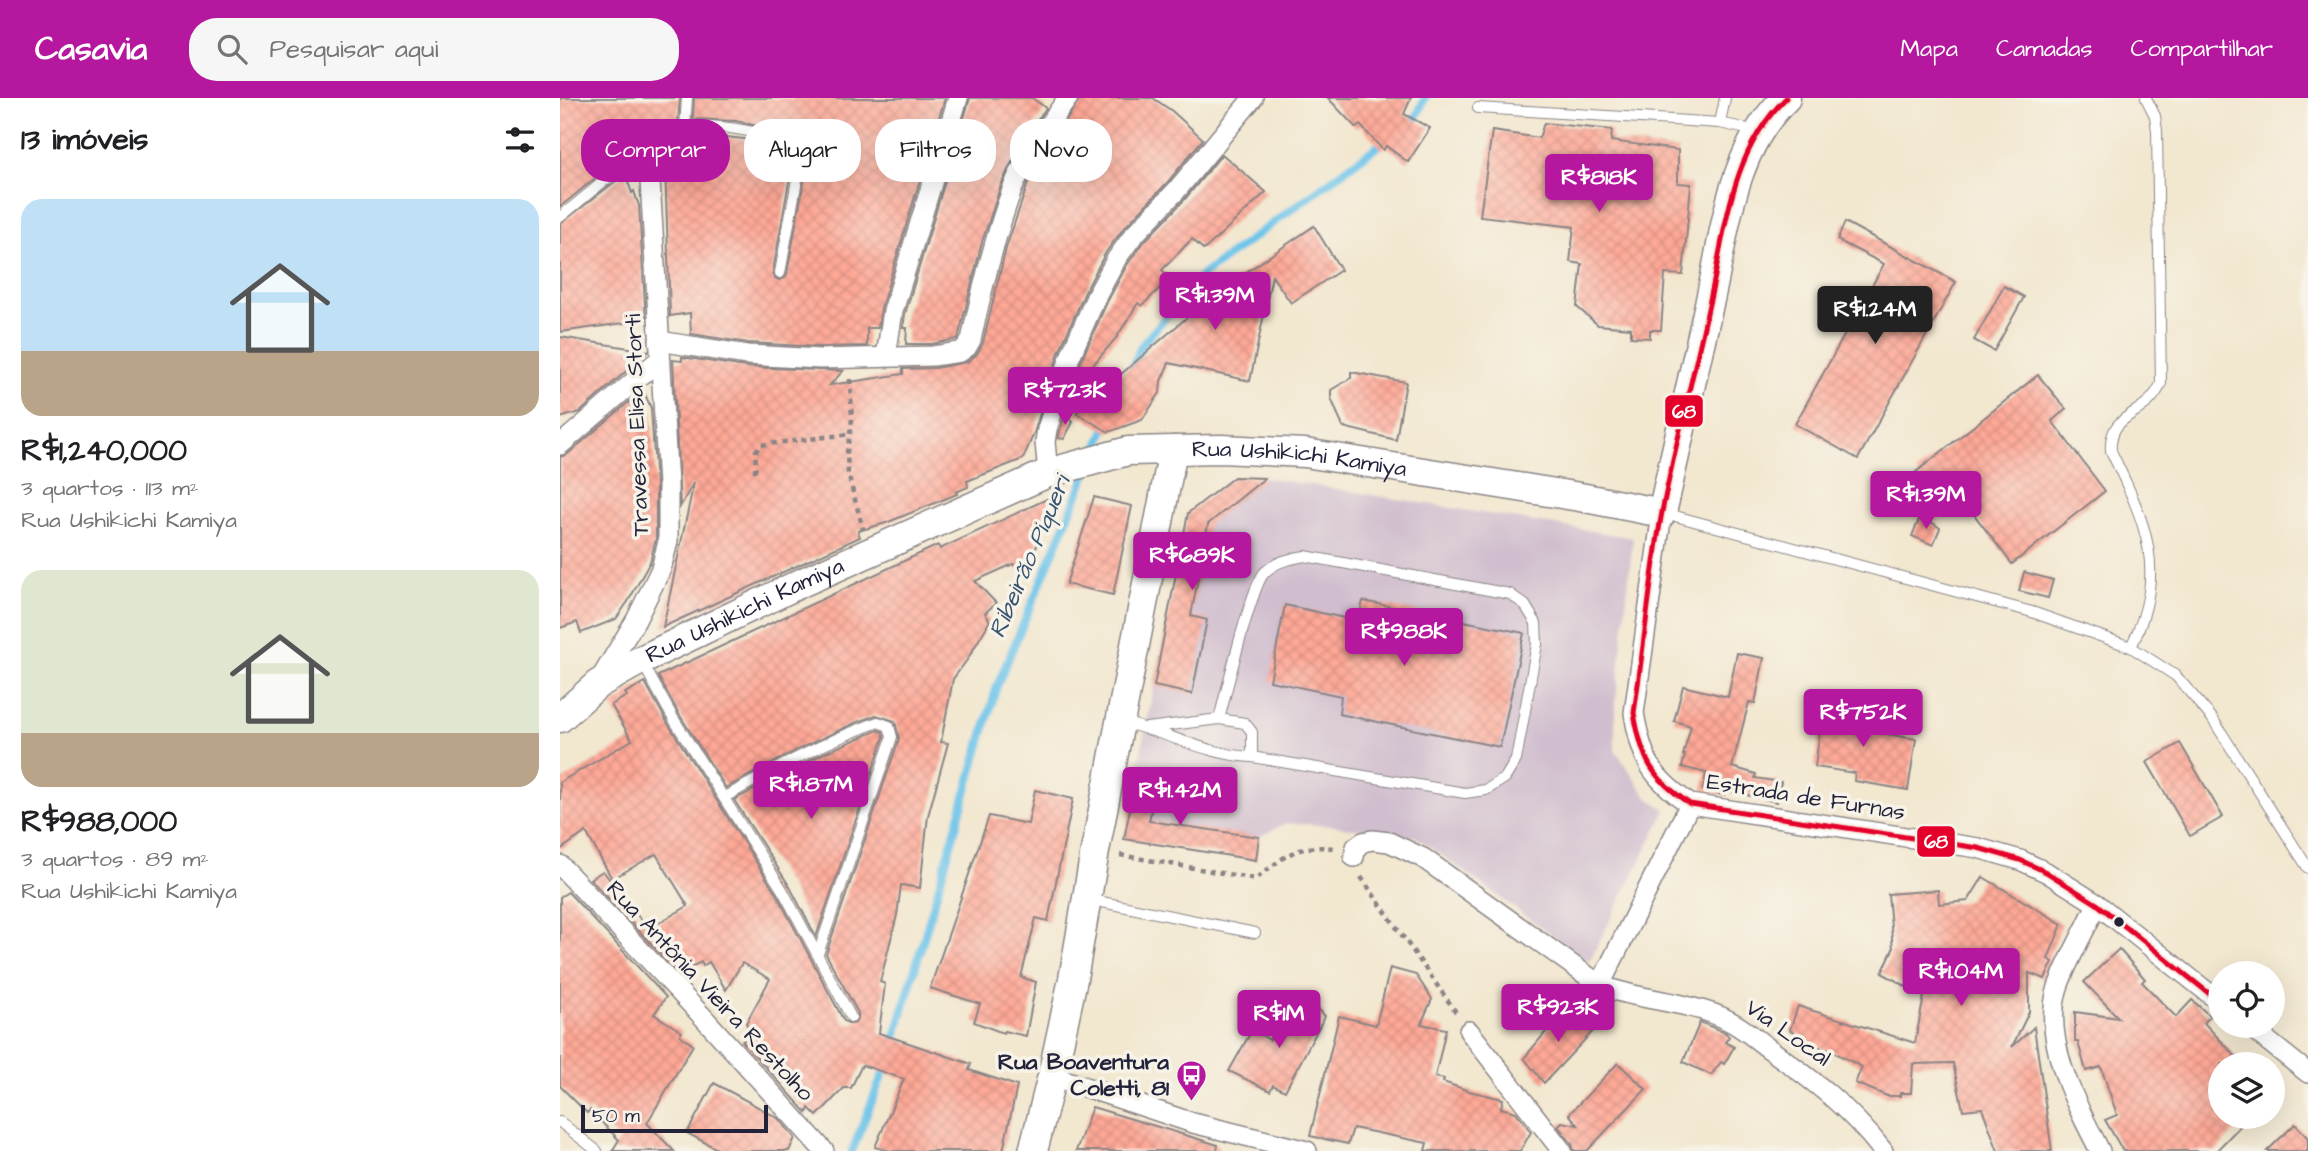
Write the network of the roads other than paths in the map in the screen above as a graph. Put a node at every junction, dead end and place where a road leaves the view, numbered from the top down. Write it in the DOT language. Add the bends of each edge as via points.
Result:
graph roads {
  1 [pos="687,98"];
  2 [pos="958,98"];
  3 [pos="1068,98"];
  4 [pos="1253,98"];
  5 [pos="1725,98"];
  6 [pos="1786,98"];
  7 [pos="2146,98"];
  8 [pos="1478,108"];
  9 [pos="686,119"];
  10 [pos="1720,123"];
  11 [pos="730,129"];
  12 [pos="1758,131"];
  13 [pos="604,182"];
  14 [pos="650,182"];
  15 [pos="560,217"];
  16 [pos="780,272"];
  17 [pos="659,350"];
  18 [pos="886,356"];
  19 [pos="560,445"];
  20 [pos="1173,450"];
  21 [pos="1055,471"];
  22 [pos="1662,513"];
  23 [pos="2131,647"];
  24 [pos="641,660"];
  25 [pos="598,684"];
  26 [pos="560,718"];
  27 [pos="1219,719"];
  28 [pos="1120,722"];
  29 [pos="1147,727"];
  30 [pos="1252,757"];
  31 [pos="725,797"];
  32 [pos="1690,804"];
  33 [pos="1354,857"];
  34 [pos="560,864"];
  35 [pos="2308,868"];
  36 [pos="1087,899"];
  37 [pos="2097,904"];
  38 [pos="1255,933"];
  39 [pos="818,954"];
  40 [pos="1600,985"];
  41 [pos="2208,993"];
  42 [pos="851,1017"];
  43 [pos="1469,1031"];
  44 [pos="2264,1038"];
  45 [pos="2308,1073"];
  46 [pos="1052,1076"];
  47 [pos="560,1122"];
  48 [pos="597,1151"];
  49 [pos="824,1151"];
  50 [pos="1033,1151"];
  51 [pos="1307,1151"];
  52 [pos="1562,1151"];
  53 [pos="1883,1151"];
  54 [pos="2099,1151"];
  1 -- 9 [label="lane"];
  2 -- 18 [label="street" via="893,311"];
  3 -- 18 [label="street" via="1036,144 1013,189 967,347 933,356"];
  4 -- 21 [label="street" via="1133,236 1096,297 1047,429 1045,442"];
  5 -- 10 [label="lane"];
  6 -- 12 [label="main road"];
  7 -- 23 [label="lane" via="2157,131 2161,383 2148,404 2116,425 2110,441 2140,512 2150,562 2144,621"];
  8 -- 10 [label="lane"];
  10 -- 12 [label="lane"];
  11 -- 16 [label="lane" via="783,138 799,150"];
  12 -- 22 [label="main road" via="1726,214"];
  13 -- 15 [label="lane"];
  14 -- 17 [label="street, Travessa Elisa Storti"];
  17 -- 18 [label="street" via="775,358"];
  17 -- 19 [label="street"];
  17 -- 25 [label="street, Travessa Elisa Storti" via="668,541 661,569"];
  20 -- 21 [label="main road, Rua Ushikichi Kamiya" via="1128,451"];
  20 -- 22 [label="main road, Rua Ushikichi Kamiya" via="1305,453"];
  20 -- 28 [label="main road"];
  21 -- 24 [label="main road, Rua Ushikichi Kamiya" via="803,582"];
  22 -- 23 [label="lane" via="2032,612"];
  22 -- 32 [label="street, Estrada de Furnas" via="1634,713 1650,765 1665,787"];
  23 -- 35 [label="lane" via="2176,676 2212,718"];
  24 -- 25 [label="main road, Rua Ushikichi Kamiya"];
  24 -- 31 [label="lane"];
  25 -- 26 [label="main road, Rua Ushikichi Kamiya"];
  27 -- 29 [label="lane"];
  27 -- 30 [label="lane" via="1245,723 1252,732"];
  27 -- 30 [label="lane" via="1254,594 1262,574 1280,560 1305,556 1510,594 1525,605 1536,623 1537,644 1516,760 1505,778 1486,790 1465,793"];
  28 -- 29 [label="lane"];
  28 -- 36 [label="main road"];
  29 -- 30 [label="lane" via="1213,752"];
  31 -- 39 [label="lane"];
  31 -- 39 [label="lane" via="848,733 878,722 889,726 892,737"];
  32 -- 37 [label="street, Estrada de Furnas" via="1978,848 2046,872"];
  32 -- 40 [label="street"];
  33 -- 40 [label="street, Via Local" via="1356,848 1372,839 1423,858"];
  34 -- 49 [label="street, Rua Antônia Vieira Restolho"];
  36 -- 38 [label="lane"];
  36 -- 46 [label="main road"];
  37 -- 41 [label="street, Estrada de Furnas"];
  37 -- 54 [label="street" via="2059,986 2052,1025 2079,1110"];
  39 -- 42 [label="lane"];
  40 -- 53 [label="street, Via Local" via="1731,1021 1827,1091"];
  43 -- 52 [label="street"];
  44 -- 45 [label="street"];
  46 -- 50 [label="main road"];
  46 -- 51 [label="street" via="1193,1124"];
  47 -- 48 [label="lane"];
}
